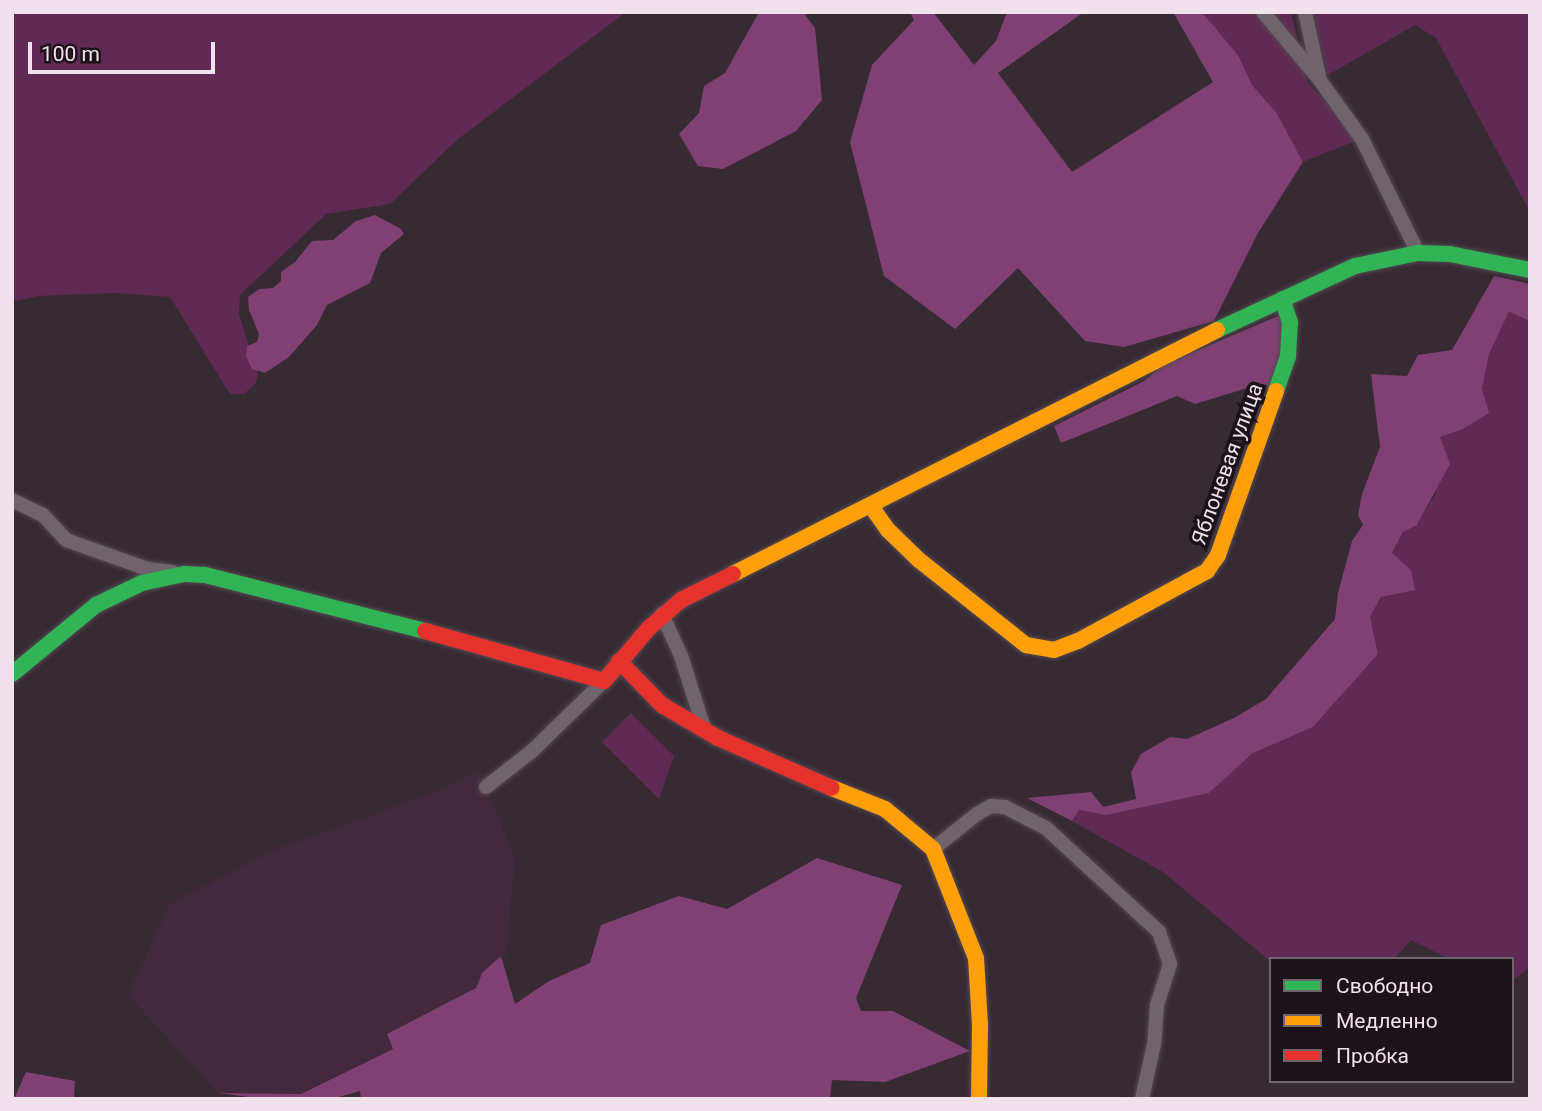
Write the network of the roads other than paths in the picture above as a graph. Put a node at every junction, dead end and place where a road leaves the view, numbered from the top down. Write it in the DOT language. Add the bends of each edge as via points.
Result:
graph roads {
  1 [pos="1263,12"];
  2 [pos="1305,12"];
  3 [pos="1319,79"];
  4 [pos="1418,253"];
  5 [pos="1530,270"];
  6 [pos="1282,299"];
  7 [pos="12,500"];
  8 [pos="872,506"];
  9 [pos="184,574"];
  10 [pos="662,614"];
  11 [pos="619,661"];
  12 [pos="12,674"];
  13 [pos="604,681"];
  14 [pos="704,729"];
  15 [pos="486,787"];
  16 [pos="933,849"];
  17 [pos="979,1099"];
  18 [pos="1142,1099"];
  1 -- 3 [label="street"];
  2 -- 3 [label="street"];
  3 -- 4 [label="street" via="1362,139"];
  4 -- 5 [label="street" via="1450,254"];
  4 -- 6 [label="street" via="1355,266"];
  6 -- 8 [label="street"];
  6 -- 8 [label="street, Яблоневая улица" via="1290,322 1289,356 1218,555 1207,570 1078,641 1054,650 1026,645 919,560 888,530"];
  7 -- 9 [label="street" via="43,515 66,540 148,569"];
  8 -- 10 [label="street" via="681,600"];
  9 -- 12 [label="street" via="142,583 96,605"];
  9 -- 13 [label="street" via="205,575 367,615"];
  10 -- 11 [label="street"];
  10 -- 14 [label="street"];
  11 -- 13 [label="street"];
  11 -- 14 [label="street" via="662,705"];
  13 -- 15 [label="street" via="532,751"];
  14 -- 16 [label="street" via="768,762 885,809"];
  16 -- 17 [label="street" via="976,958 981,1026"];
  16 -- 18 [label="street" via="977,814 991,806 1005,807 1045,828 1158,932 1170,964 1157,1005"];
}
